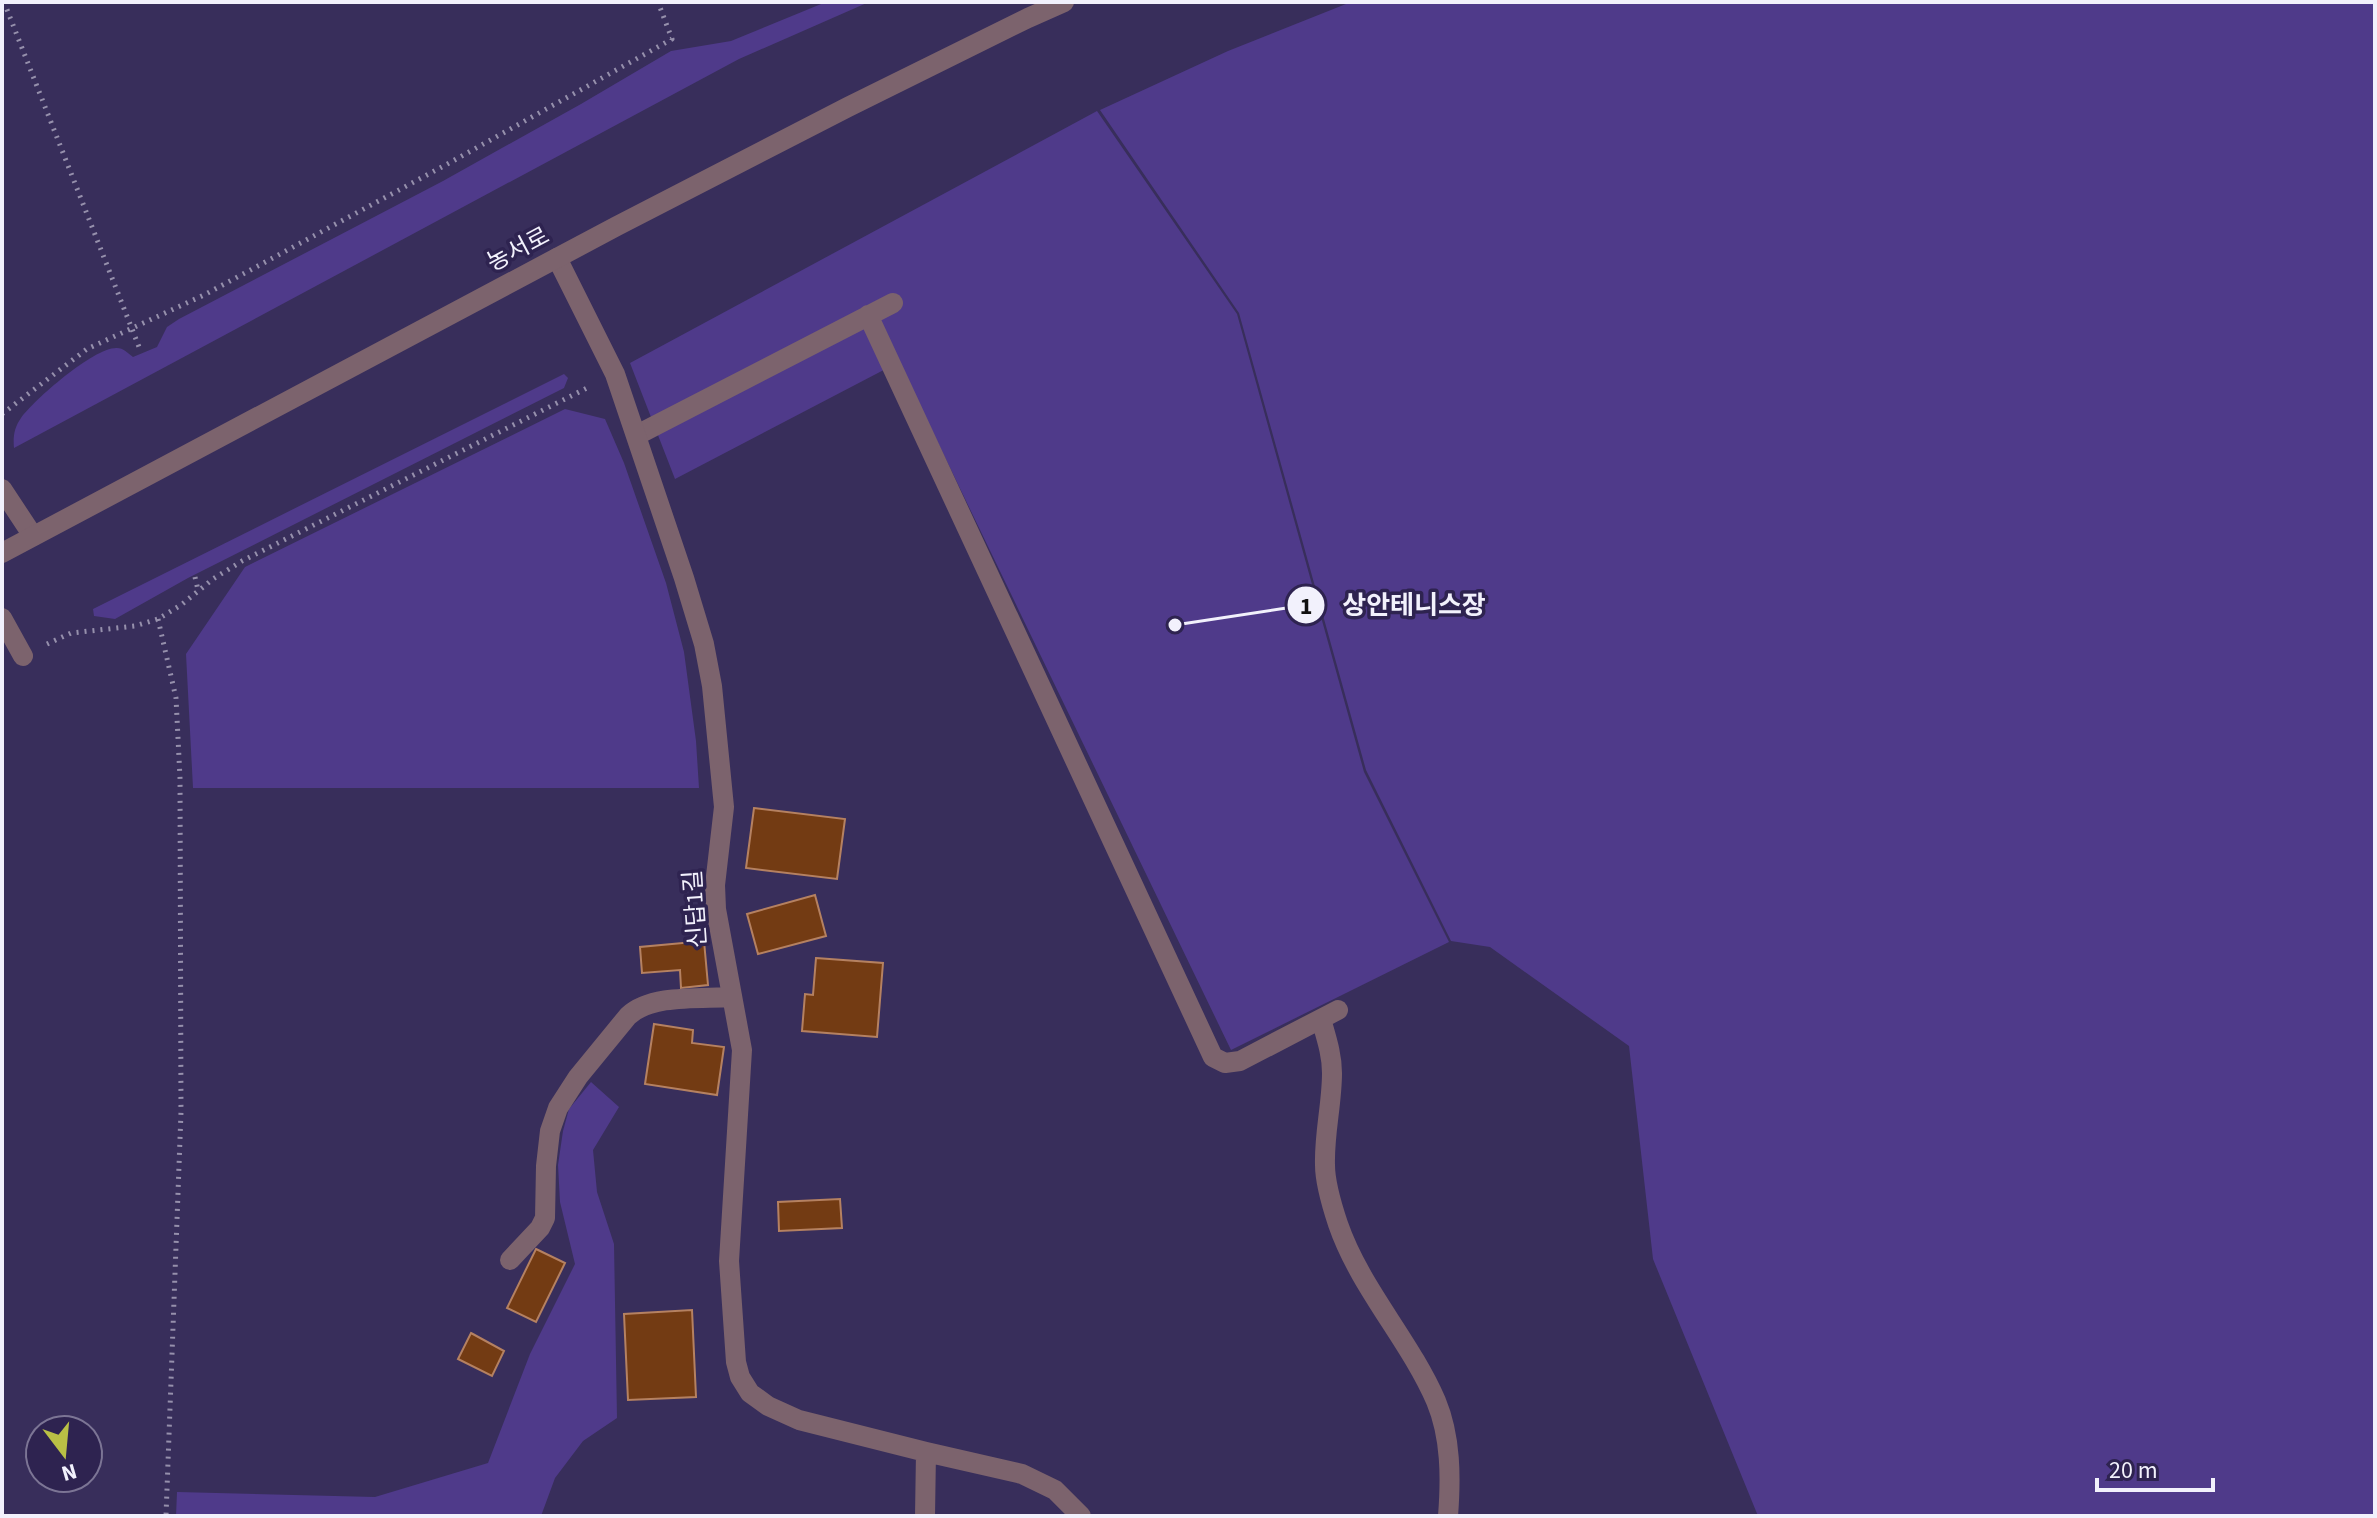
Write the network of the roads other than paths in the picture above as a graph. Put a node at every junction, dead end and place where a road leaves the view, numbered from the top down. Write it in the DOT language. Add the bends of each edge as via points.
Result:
graph roads {
  1 [pos="1064,2"];
  2 [pos="557,258"];
  3 [pos="893,303"];
  4 [pos="868,315"];
  5 [pos="637,435"];
  6 [pos="2,489"];
  7 [pos="33,536"];
  8 [pos="2,553"];
  9 [pos="2,618"];
  10 [pos="23,656"];
  11 [pos="731,997"];
  12 [pos="510,1260"];
  13 [pos="926,1452"];
  14 [pos="925,1516"];
  15 [pos="1081,1516"];
  16 [pos="1448,1516"];
  1 -- 2 [label="street, 농서로"];
  2 -- 5 [label="street, 신답1길" via="615,374"];
  2 -- 7 [label="street, 농서로"];
  3 -- 4 [label="street"];
  4 -- 5 [label="street"];
  4 -- 16 [label="street" via="1209,1052 1225,1063 1240,1061 1330,1014 1327,1186 1356,1264 1437,1404 1451,1469"];
  5 -- 11 [label="street, 신답1길" via="704,644 712,686 724,807 715,897"];
  6 -- 7 [label="street"];
  7 -- 8 [label="street, 농서로"];
  9 -- 10 [label="street"];
  11 -- 12 [label="street" via="665,1000 636,1008 628,1016 558,1108 550,1131 545,1218"];
  11 -- 13 [label="street, 신답1길" via="742,1050 729,1261 740,1377 750,1393 799,1420"];
  13 -- 14 [label="street"];
  13 -- 15 [label="street, 신답1길" via="1022,1474 1055,1490"];
}
